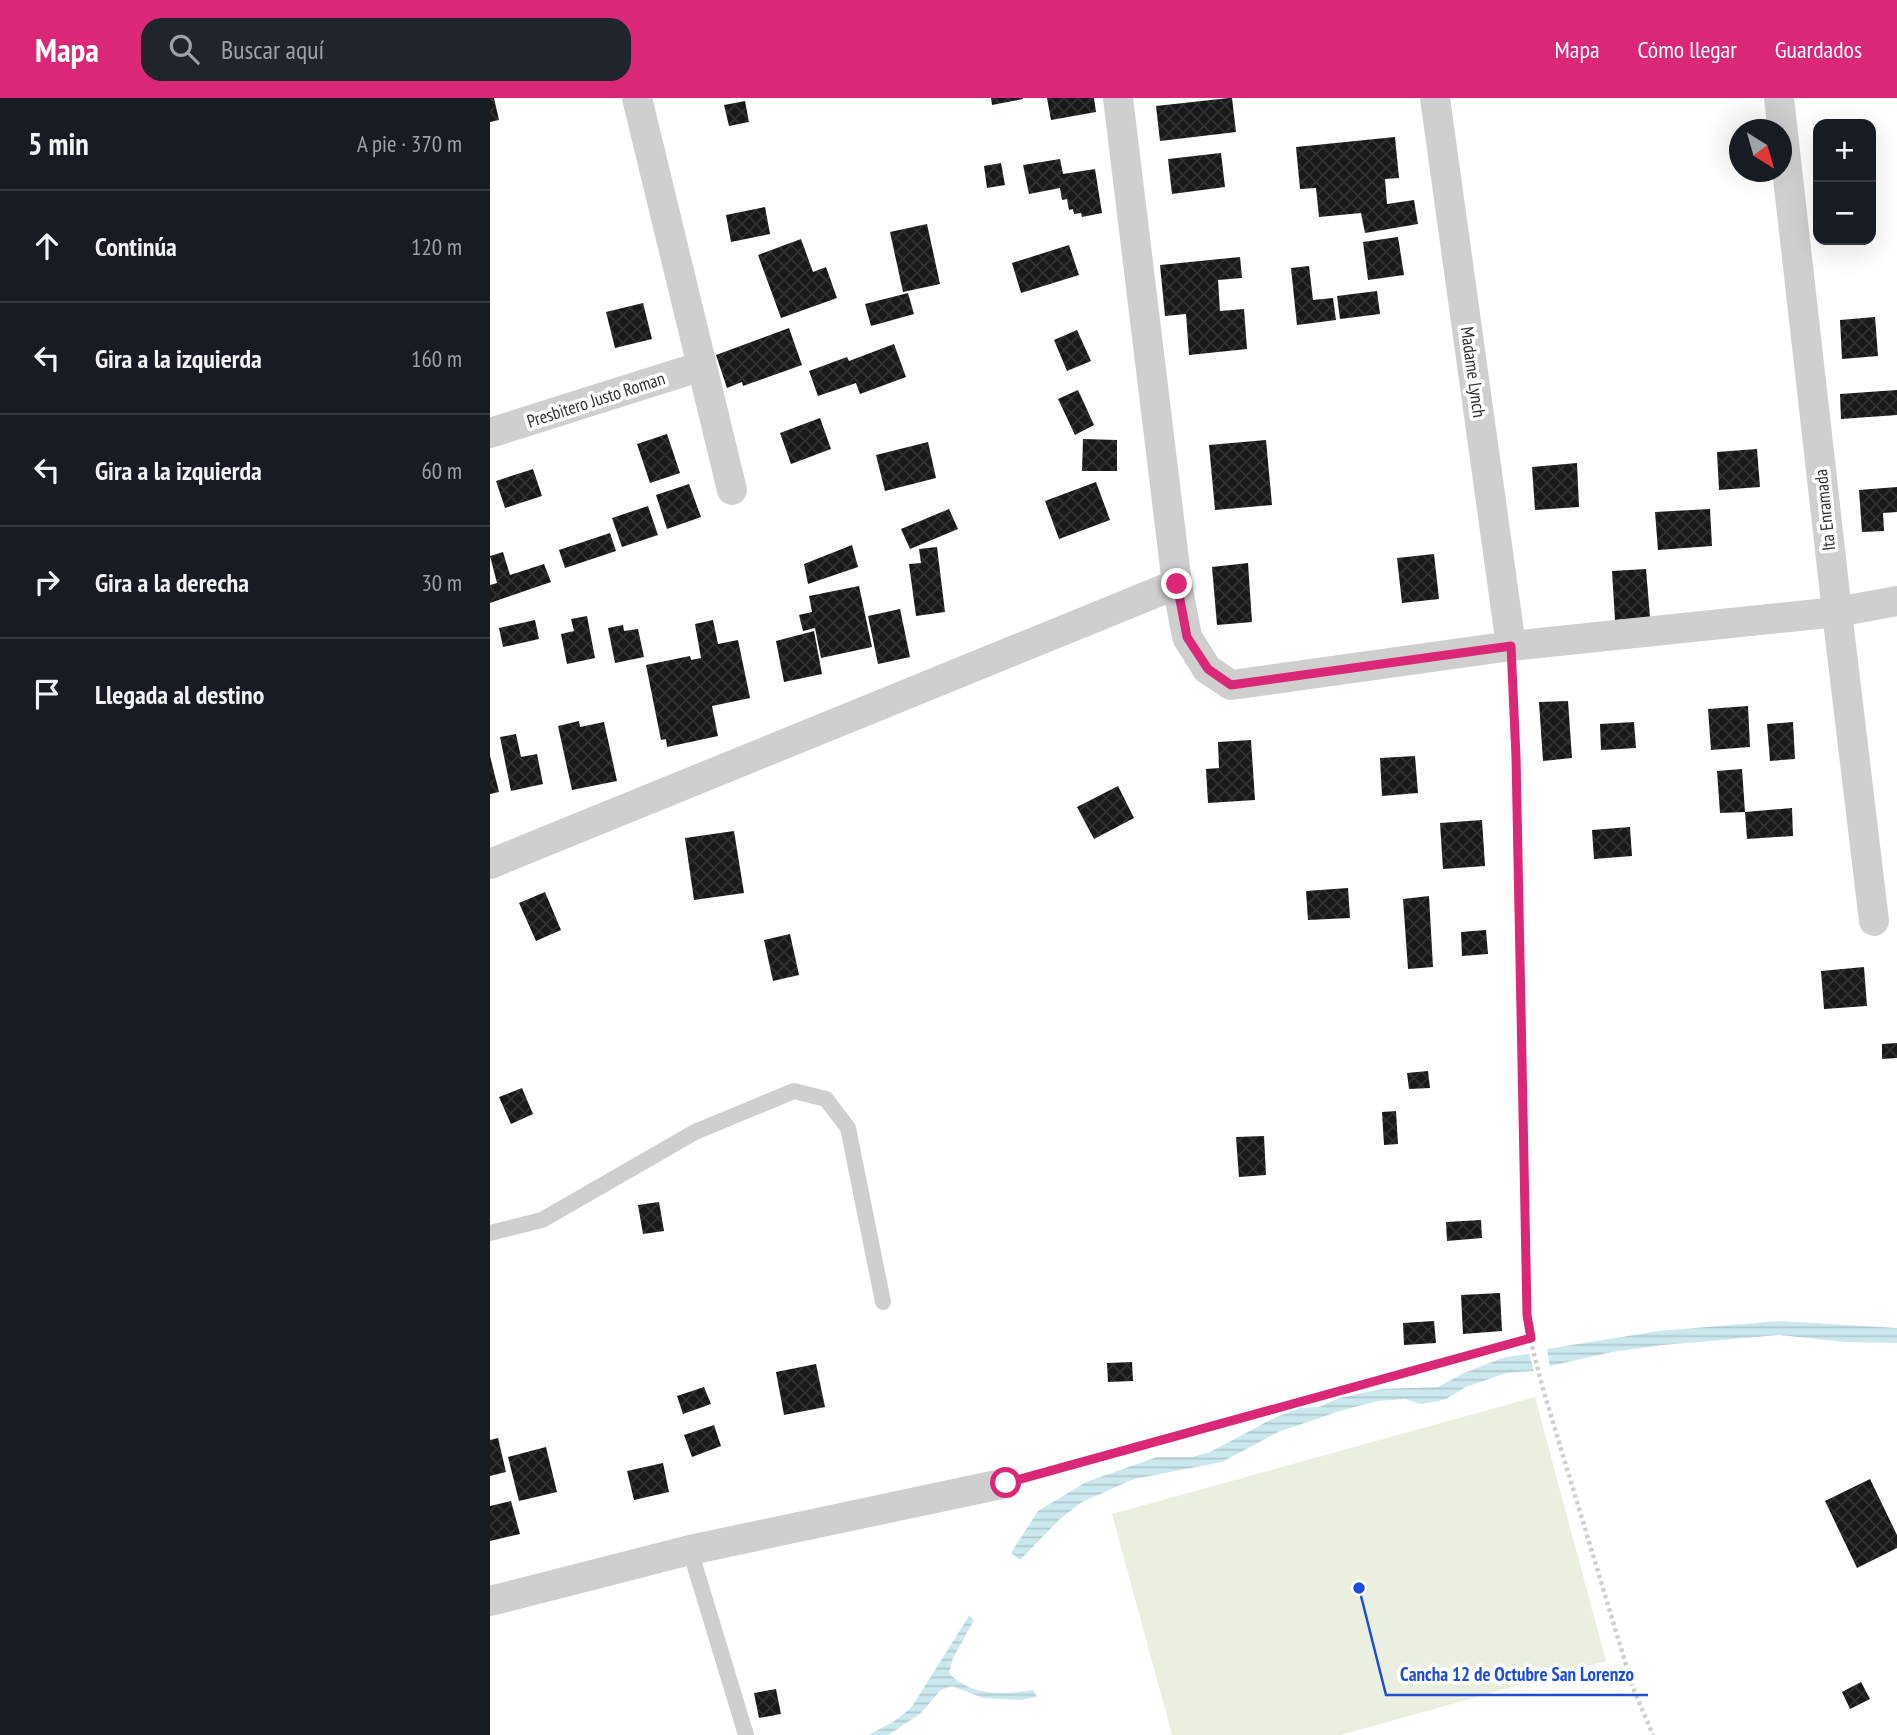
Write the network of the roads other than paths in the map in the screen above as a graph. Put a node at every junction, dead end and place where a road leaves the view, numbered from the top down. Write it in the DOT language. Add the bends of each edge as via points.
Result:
graph roads {
  1 [pos="637,98"];
  2 [pos="1118,98"];
  3 [pos="1435,98"];
  4 [pos="1779,98"];
  5 [pos="702,366"];
  6 [pos="490,433"];
  7 [pos="733,490"];
  8 [pos="1177,584"];
  9 [pos="1897,601"];
  10 [pos="1837,612"];
  11 [pos="1511,646"];
  12 [pos="490,863"];
  13 [pos="1874,921"];
  14 [pos="490,1233"];
  15 [pos="883,1302"];
  16 [pos="1006,1483"];
  17 [pos="690,1550"];
  18 [pos="490,1601"];
  19 [pos="746,1735"];
  1 -- 5 [label="street"];
  2 -- 8 [label="street"];
  3 -- 11 [label="street, Madame Lynch"];
  4 -- 10 [label="street, Ita Enramada"];
  5 -- 6 [label="street, Presbitero Justo Roman"];
  5 -- 7 [label="street"];
  8 -- 11 [label="street" via="1187,637 1208,669 1231,685"];
  8 -- 12 [label="street"];
  9 -- 10 [label="street"];
  10 -- 11 [label="street"];
  10 -- 13 [label="street, Ita Enramada"];
  14 -- 15 [label="lane" via="542,1220 695,1132 794,1091 826,1099 848,1128"];
  16 -- 17 [label="street"];
  17 -- 18 [label="street"];
  17 -- 19 [label="lane"];
}
